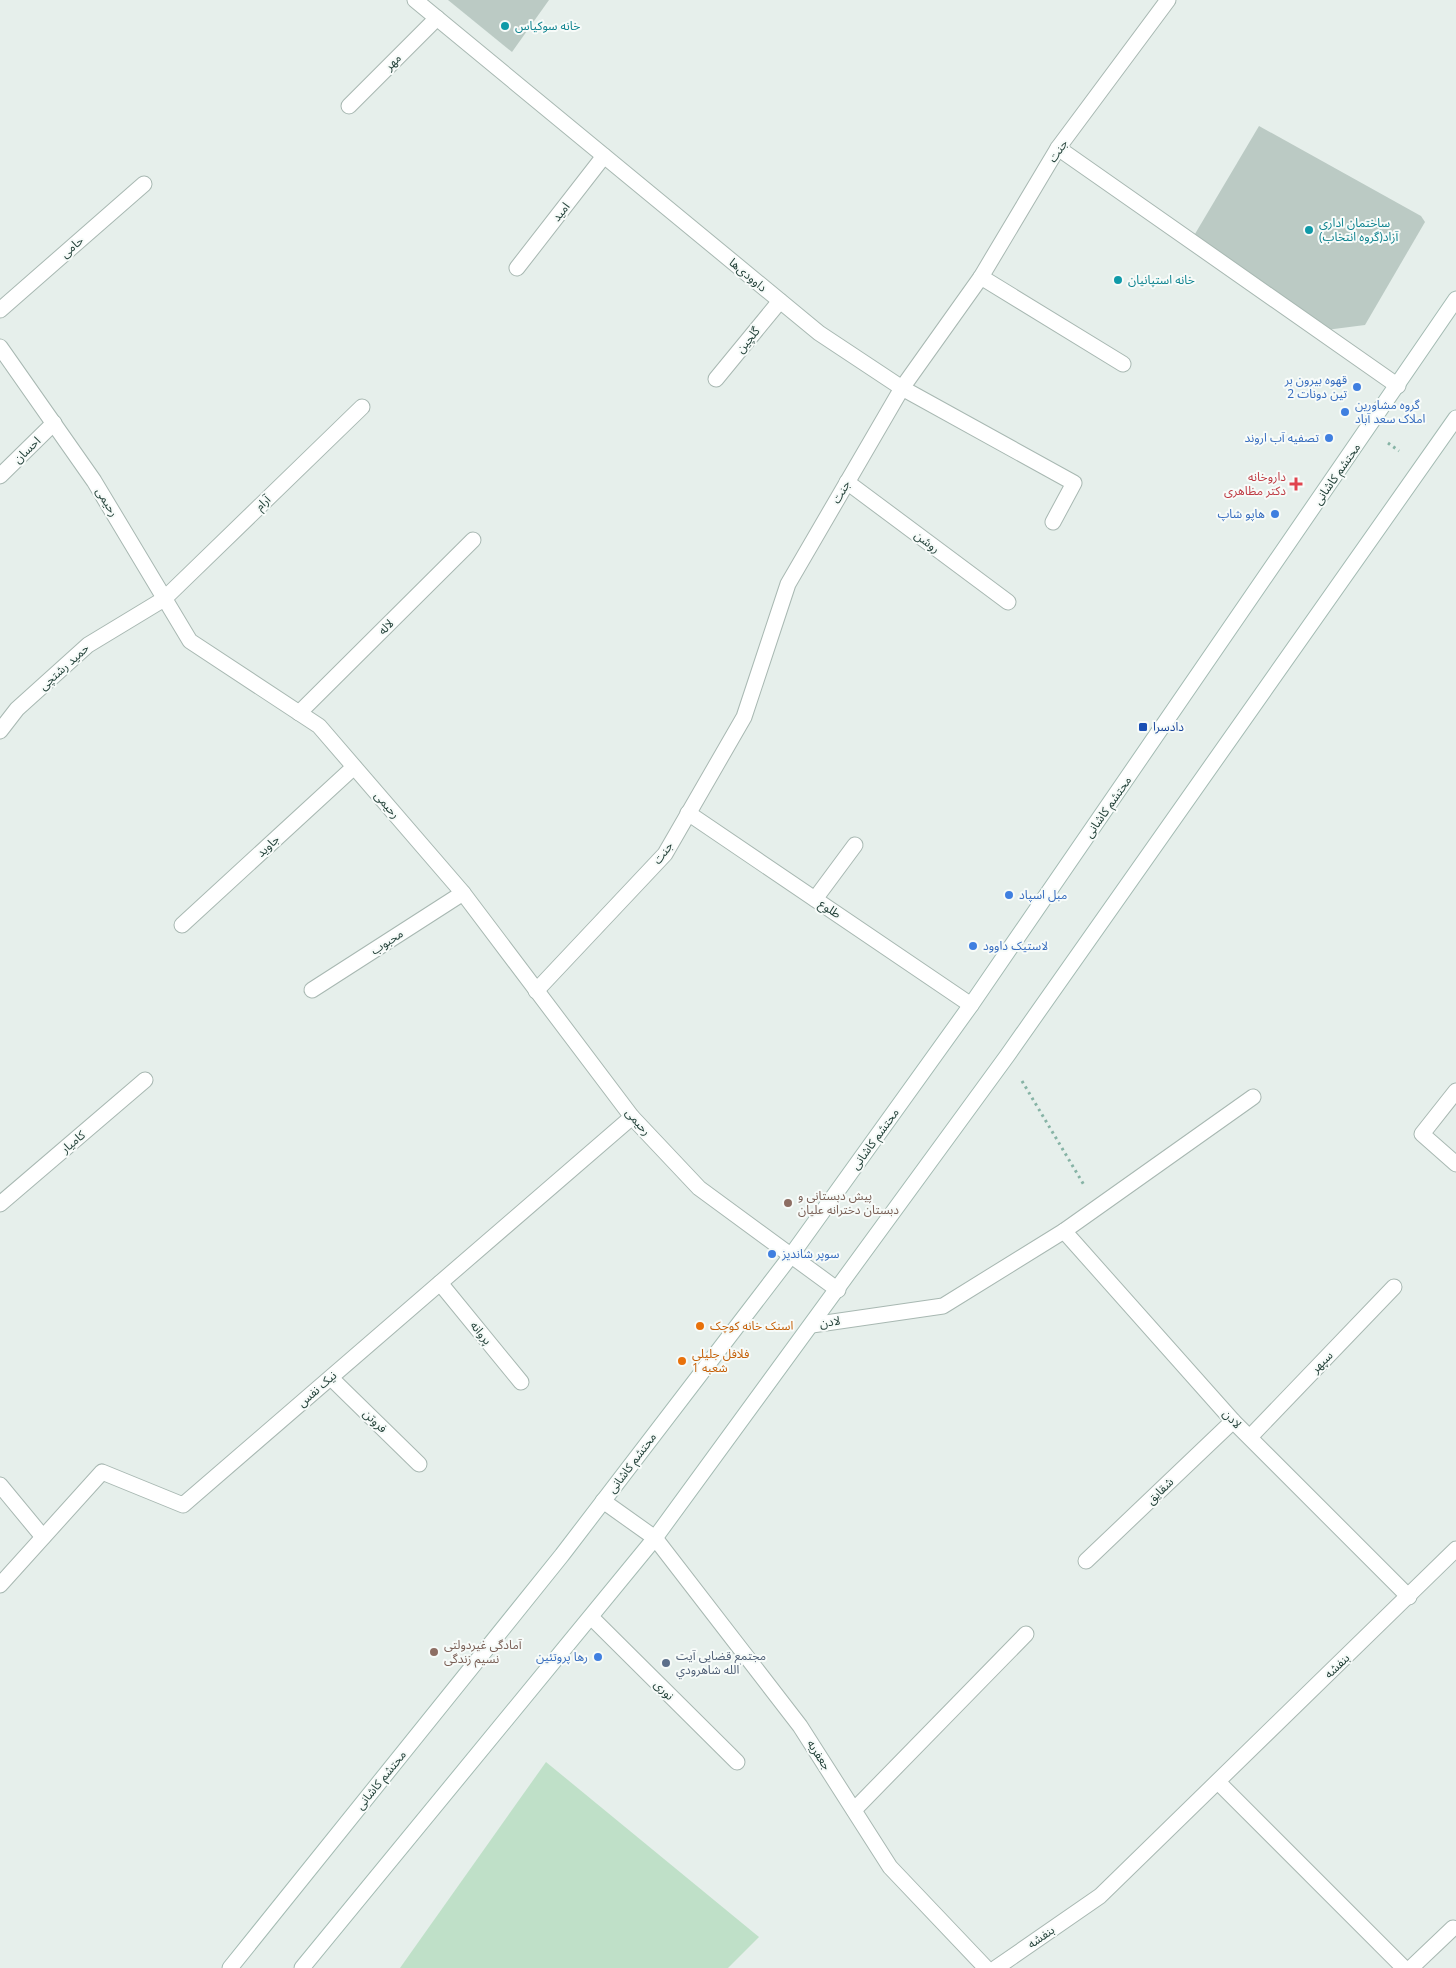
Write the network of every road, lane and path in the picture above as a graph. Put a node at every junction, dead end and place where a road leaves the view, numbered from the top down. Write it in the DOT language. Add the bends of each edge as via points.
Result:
graph roads {
  1 [pos="415,0"];
  2 [pos="1168,0"];
  3 [pos="437,18"];
  4 [pos="348,106"];
  5 [pos="1058,148"];
  6 [pos="604,156"];
  7 [pos="144,184"];
  8 [pos="517,268"];
  9 [pos="981,277"];
  10 [pos="1456,299"];
  11 [pos="780,301"];
  12 [pos="0,310"];
  13 [pos="0,346"];
  14 [pos="1123,364"];
  15 [pos="716,379"];
  16 [pos="1398,386"];
  17 [pos="902,388"];
  18 [pos="362,407"];
  19 [pos="1456,419"];
  20 [pos="54,423"];
  21 [pos="1368,429"];
  22 [pos="1422,468"];
  23 [pos="0,476"];
  24 [pos="847,482"];
  25 [pos="1053,522"];
  26 [pos="473,540"];
  27 [pos="164,598"];
  28 [pos="1008,602"];
  29 [pos="299,713"];
  30 [pos="0,732"];
  31 [pos="354,767"];
  32 [pos="688,813"];
  33 [pos="855,845"];
  34 [pos="463,893"];
  35 [pos="815,899"];
  36 [pos="182,925"];
  37 [pos="312,990"];
  38 [pos="536,991"];
  39 [pos="971,1005"];
  40 [pos="1007,1056"];
  41 [pos="145,1080"];
  42 [pos="1456,1091"];
  43 [pos="1253,1097"];
  44 [pos="632,1117"];
  45 [pos="1456,1164"];
  46 [pos="0,1204"];
  47 [pos="1098,1207"];
  48 [pos="1064,1231"];
  49 [pos="790,1257"];
  50 [pos="440,1283"];
  51 [pos="1394,1287"];
  52 [pos="838,1290"];
  53 [pos="812,1325"];
  54 [pos="331,1378"];
  55 [pos="521,1382"];
  56 [pos="1233,1421"];
  57 [pos="1250,1437"];
  58 [pos="419,1464"];
  59 [pos="0,1485"];
  60 [pos="603,1501"];
  61 [pos="43,1537"];
  62 [pos="655,1538"];
  63 [pos="1456,1549"];
  64 [pos="1086,1561"];
  65 [pos="0,1585"];
  66 [pos="1409,1597"];
  67 [pos="592,1618"];
  68 [pos="1026,1634"];
  69 [pos="736,1762"];
  70 [pos="1218,1782"];
  71 [pos="854,1810"];
  72 [pos="1453,1928"];
  73 [pos="230,1968"];
  74 [pos="302,1968"];
  75 [pos="986,1968"];
  76 [pos="996,1968"];
  77 [pos="1404,1968"];
  78 [pos="1411,1968"];
  1 -- 3 [label="street, داوودی‌ها"];
  2 -- 5 [label="street, جنت"];
  3 -- 4 [label="street, مهر"];
  3 -- 6 [label="street, داوودی‌ها"];
  5 -- 9 [label="street, جنت"];
  5 -- 16 [label="street"];
  6 -- 8 [label="street, امید"];
  6 -- 11 [label="street, داوودی‌ها"];
  7 -- 12 [label="street, حامی"];
  9 -- 14 [label="street"];
  9 -- 17 [label="street, جنت"];
  10 -- 16 [label="street, محتشم کاشانی"];
  11 -- 15 [label="street, گلچین"];
  11 -- 17 [label="street, داوودی‌ها" via="819,333"];
  13 -- 20 [label="street, رحیمی"];
  16 -- 21 [label="street, محتشم کاشانی"];
  17 -- 24 [label="street, جنت"];
  17 -- 25 [label="street, داوودی‌ها" via="1074,483"];
  18 -- 27 [label="street, آرام"];
  19 -- 22 [label="street"];
  20 -- 23 [label="street, احسان"];
  20 -- 27 [label="street, رحیمی" via="94,481"];
  21 -- 22 [label="path"];
  21 -- 39 [label="street, محتشم کاشانی"];
  22 -- 40 [label="street"];
  24 -- 28 [label="street, روشن"];
  24 -- 32 [label="street, جنت" via="788,584 744,717"];
  26 -- 29 [label="street, لاله"];
  27 -- 29 [label="street, رحیمی" via="190,641"];
  27 -- 30 [label="street, حمید رشتچی" via="88,645 17,710"];
  29 -- 31 [label="street, رحیمی" via="319,726"];
  31 -- 34 [label="street, رحیمی"];
  31 -- 36 [label="street, جاوید"];
  32 -- 35 [label="street, طلوع"];
  32 -- 38 [label="street, جنت" via="664,854"];
  33 -- 35 [label="street"];
  34 -- 37 [label="street, محبوب"];
  34 -- 38 [label="street, رحیمی"];
  35 -- 39 [label="street, طلوع"];
  38 -- 44 [label="street, رحیمی"];
  39 -- 49 [label="street, محتشم کاشانی"];
  40 -- 47 [label="path"];
  40 -- 52 [label="street"];
  41 -- 46 [label="street, کامیار"];
  42 -- 45 [label="street" via="1422,1134"];
  43 -- 47 [label="street, لادن"];
  44 -- 49 [label="street, رحیمی" via="699,1188"];
  44 -- 50 [label="street, نیک نفس"];
  47 -- 48 [label="street, لادن"];
  48 -- 53 [label="street, لادن" via="943,1306"];
  48 -- 56 [label="street, لادن"];
  49 -- 52 [label="street, رحیمی"];
  49 -- 60 [label="street, محتشم کاشانی"];
  50 -- 54 [label="street, نیک نفس"];
  50 -- 55 [label="street, پروانه"];
  51 -- 57 [label="street, سپهر"];
  52 -- 53 [label="street"];
  53 -- 62 [label="street"];
  54 -- 58 [label="street, فروتن"];
  54 -- 61 [label="street, نیک نفس" via="183,1505 102,1472"];
  56 -- 57 [label="street, لادن"];
  56 -- 64 [label="street, شقایق"];
  57 -- 66 [label="street, لادن"];
  59 -- 61 [label="street"];
  60 -- 62 [label="street, جعفریه"];
  60 -- 73 [label="street, محتشم کاشانی"];
  61 -- 65 [label="street, نیک نفس"];
  62 -- 67 [label="street"];
  62 -- 71 [label="street, جعفریه" via="800,1726"];
  63 -- 66 [label="street, بنفشه"];
  66 -- 70 [label="street, بنفشه"];
  67 -- 69 [label="street, نوری"];
  67 -- 74 [label="street"];
  68 -- 71 [label="street"];
  70 -- 76 [label="street, بنفشه" via="1100,1896"];
  70 -- 77 [label="street"];
  71 -- 75 [label="street, جعفریه" via="890,1867"];
  72 -- 78 [label="street"];
}
